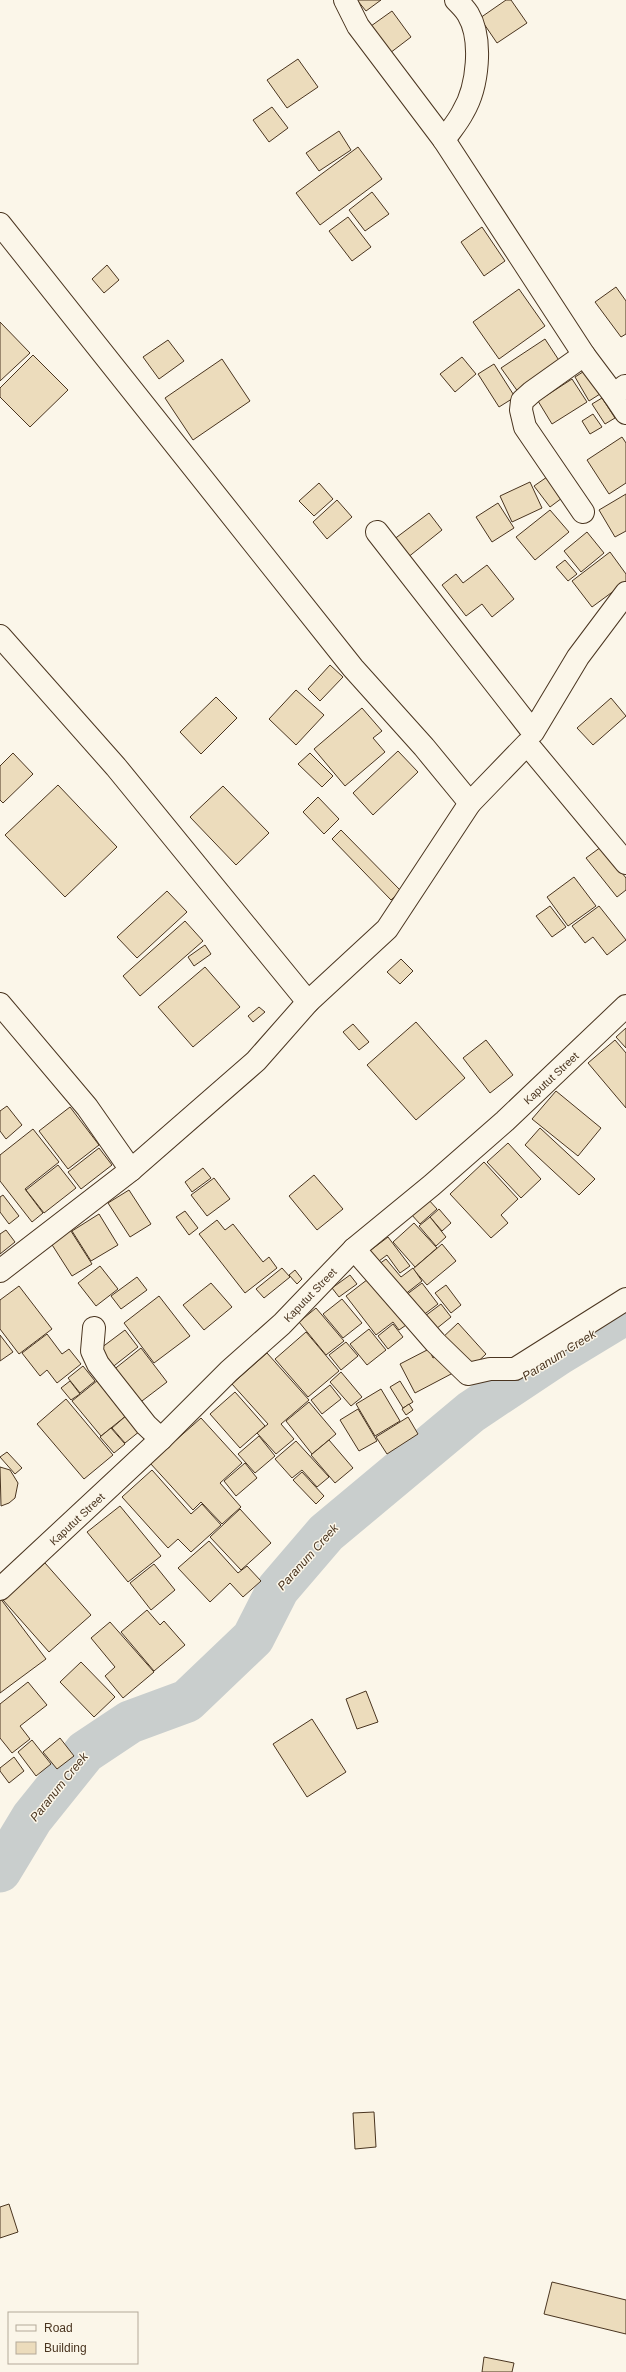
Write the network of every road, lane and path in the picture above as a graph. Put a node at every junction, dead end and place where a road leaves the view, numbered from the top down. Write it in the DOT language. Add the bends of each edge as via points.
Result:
graph roads {
  1 [pos="345,0"];
  2 [pos="456,0"];
  3 [pos="444,140"];
  4 [pos="0,224"];
  5 [pos="584,355"];
  6 [pos="620,390"];
  7 [pos="626,413"];
  8 [pos="583,512"];
  9 [pos="377,532"];
  10 [pos="626,593"];
  11 [pos="0,636"];
  12 [pos="530,738"];
  13 [pos="470,803"];
  14 [pos="626,863"];
  15 [pos="308,1002"];
  16 [pos="0,1004"];
  17 [pos="626,1006"];
  18 [pos="131,1170"];
  19 [pos="354,1249"];
  20 [pos="0,1271"];
  21 [pos="626,1299"];
  22 [pos="94,1328"];
  23 [pos="161,1439"];
  24 [pos="0,1589"];
  1 -- 3 [label="street" via="358,26"];
  2 -- 3 [label="street" via="468,13 476,31 477,61 470,97 464,112"];
  3 -- 5 [label="street"];
  4 -- 13 [label="street" via="353,668"];
  5 -- 6 [label="street"];
  5 -- 8 [label="street" via="532,392 522,401 521,410 525,427"];
  6 -- 7 [label="street"];
  9 -- 12 [label="street"];
  10 -- 12 [label="street" via="578,657"];
  11 -- 15 [label="street" via="116,767"];
  12 -- 13 [label="street"];
  12 -- 14 [label="street"];
  13 -- 15 [label="street" via="386,930"];
  15 -- 18 [label="street" via="256,1061"];
  16 -- 18 [label="street" via="87,1107"];
  17 -- 19 [label="street, Kaputut Street" via="471,1150"];
  18 -- 20 [label="street"];
  19 -- 21 [label="street" via="435,1342 468,1374 490,1369 515,1369"];
  19 -- 23 [label="street, Kaputut Street" via="282,1324 229,1371"];
  22 -- 23 [label="street" via="92,1351 98,1364 146,1425"];
  23 -- 24 [label="street, Kaputut Street"];
}
